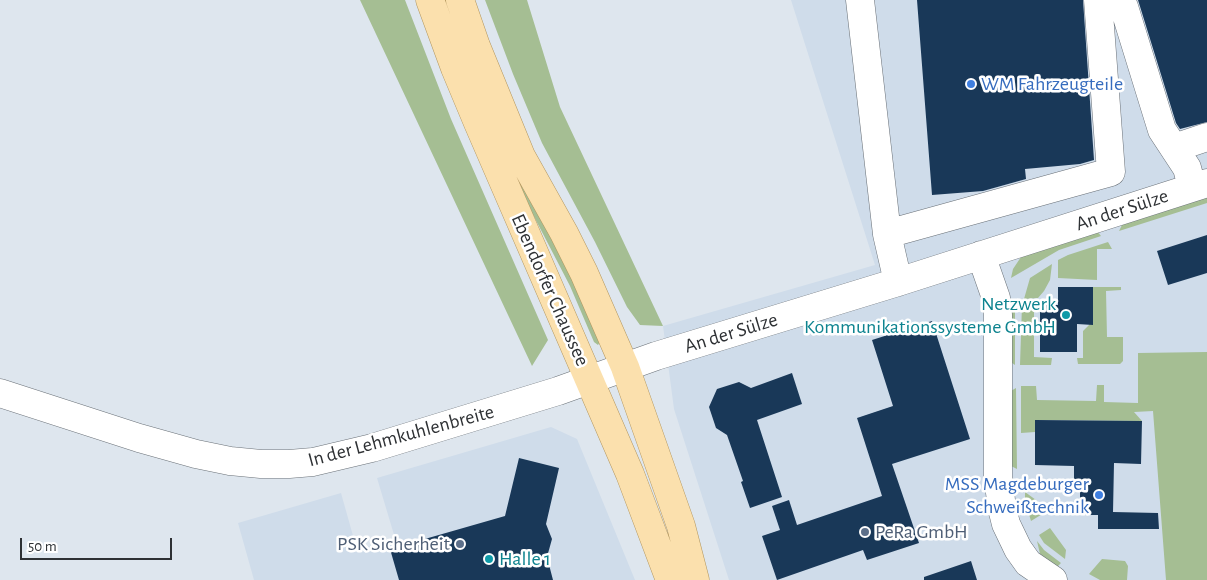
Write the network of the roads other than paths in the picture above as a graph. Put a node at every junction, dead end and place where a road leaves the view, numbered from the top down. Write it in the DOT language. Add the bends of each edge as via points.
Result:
graph roads {
  1 [pos="430,0"];
  2 [pos="460,0"];
  3 [pos="860,0"];
  4 [pos="1098,0"];
  5 [pos="1124,7"];
  6 [pos="1207,137"];
  7 [pos="1174,148"];
  8 [pos="1110,172"];
  9 [pos="1200,185"];
  10 [pos="1117,212"];
  11 [pos="887,234"];
  12 [pos="981,255"];
  13 [pos="898,282"];
  14 [pos="625,367"];
  15 [pos="590,380"];
  16 [pos="0,393"];
  17 [pos="1039,576"];
  18 [pos="670,580"];
  19 [pos="695,580"];
  1 -- 15 [label="main road, Ebendorfer Chaussee" via="455,68"];
  2 -- 14 [label="main road, Ebendorfer Chaussee" via="521,156 580,265"];
  3 -- 11 [label="street"];
  4 -- 8 [label="street"];
  5 -- 7 [label="street" via="1162,130"];
  6 -- 7 [label="street"];
  7 -- 9 [label="street"];
  8 -- 10 [label="street"];
  8 -- 11 [label="street"];
  9 -- 10 [label="street, An der Sülze"];
  10 -- 12 [label="street, An der Sülze"];
  11 -- 13 [label="street"];
  12 -- 13 [label="street, An der Sülze"];
  12 -- 17 [label="street" via="996,298 998,315 999,495 1006,524 1018,549"];
  13 -- 14 [label="street, An der Sülze"];
  14 -- 15 [label="street, In der Lehmkuhlenbreite"];
  14 -- 19 [label="main road, Ebendorfer Chaussee" via="681,526"];
  15 -- 16 [label="street, In der Lehmkuhlenbreite" via="372,448 314,462 289,464 230,461 196,454"];
  15 -- 18 [label="main road, Ebendorfer Chaussee"];
}
